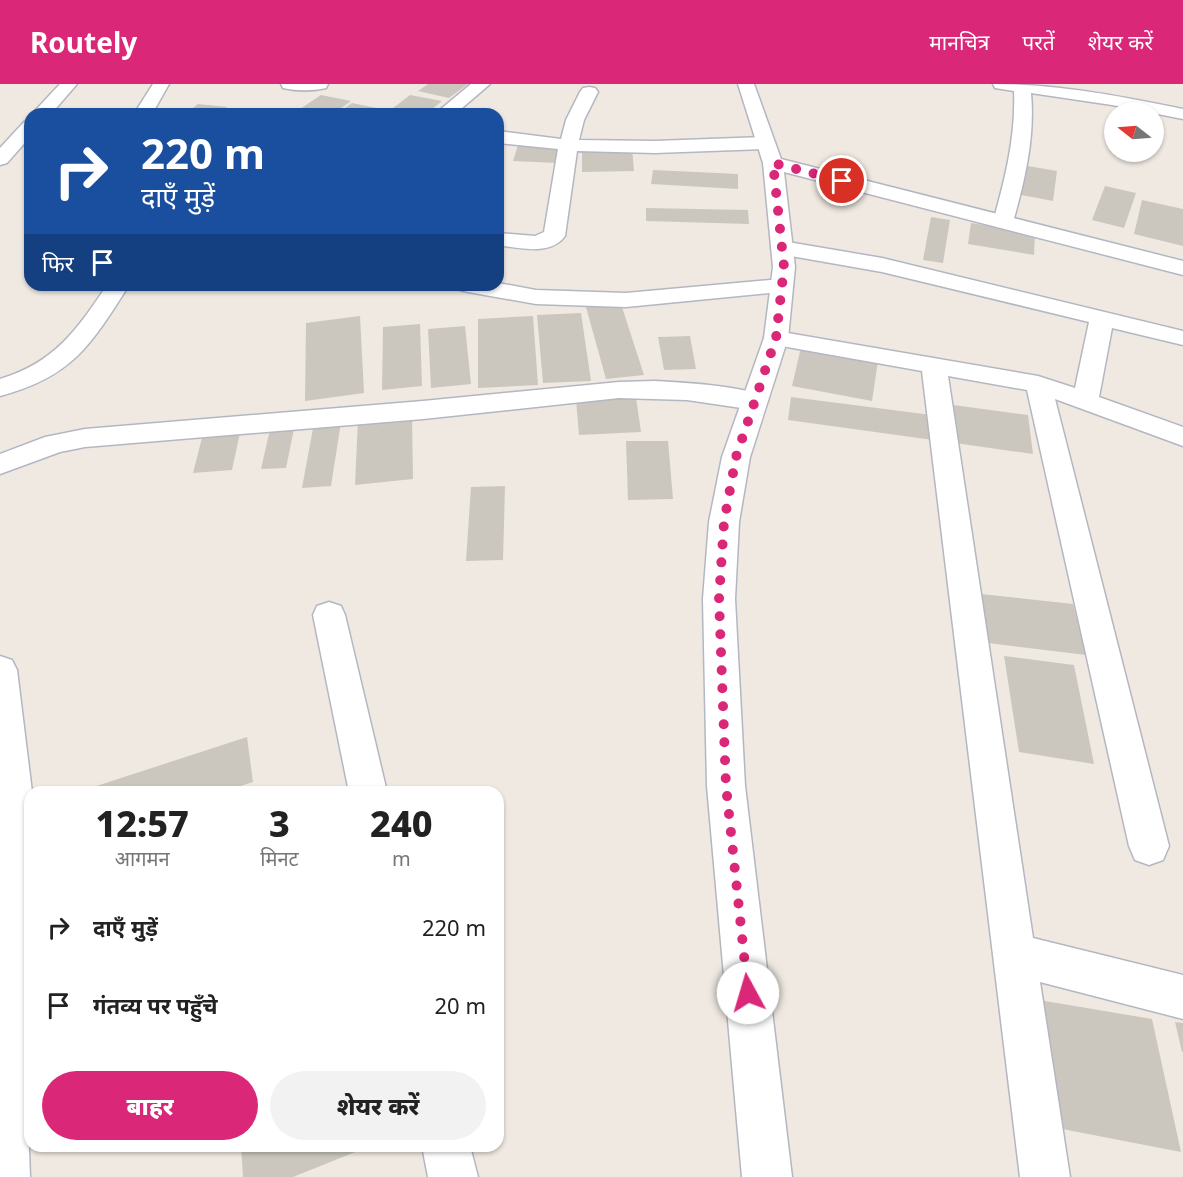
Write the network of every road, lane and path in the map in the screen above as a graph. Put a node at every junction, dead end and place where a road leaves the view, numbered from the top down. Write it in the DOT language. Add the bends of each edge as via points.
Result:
graph roads {
  1 [pos="69,84"];
  2 [pos="161,84"];
  3 [pos="290,84"];
  4 [pos="320,84"];
  5 [pos="482,84"];
  6 [pos="746,84"];
  7 [pos="1001,84"];
  8 [pos="1022,85"];
  9 [pos="589,92"];
  10 [pos="47,108"];
  11 [pos="147,108"];
  12 [pos="452,108"];
  13 [pos="1183,114"];
  14 [pos="504,138"];
  15 [pos="16,139"];
  16 [pos="568,145"];
  17 [pos="769,153"];
  18 [pos="0,159"];
  19 [pos="1003,222"];
  20 [pos="504,239"];
  21 [pos="782,248"];
  22 [pos="1183,268"];
  23 [pos="782,286"];
  24 [pos="114,291"];
  25 [pos="502,291"];
  26 [pos="1102,318"];
  27 [pos="776,338"];
  28 [pos="1183,338"];
  29 [pos="934,366"];
  30 [pos="1038,384"];
  31 [pos="0,388"];
  32 [pos="1085,400"];
  33 [pos="755,401"];
  34 [pos="1183,438"];
  35 [pos="0,464"];
  36 [pos="329,615"];
  37 [pos="0,670"];
  38 [pos="367,786"];
  39 [pos="1149,846"];
  40 [pos="1014,954"];
  41 [pos="1183,997"];
  42 [pos="447,1152"];
  43 [pos="5,1177"];
  44 [pos="453,1177"];
  45 [pos="766,1177"];
  46 [pos="1045,1177"];
  1 -- 10 [label="street"];
  2 -- 11 [label="street"];
  3 -- 4 [label="street"];
  5 -- 12 [label="street"];
  6 -- 17 [label="street"];
  7 -- 8 [label="street"];
  8 -- 13 [label="street"];
  8 -- 19 [label="street" via="1021,153"];
  9 -- 16 [label="street"];
  14 -- 16 [label="street"];
  15 -- 18 [label="street"];
  16 -- 17 [label="street"];
  16 -- 20 [label="street" via="554,236 537,243"];
  17 -- 19 [label="street"];
  17 -- 21 [label="street"];
  19 -- 22 [label="street"];
  21 -- 23 [label="street"];
  21 -- 26 [label="street" via="882,265"];
  23 -- 25 [label="street" via="626,300 536,297"];
  23 -- 27 [label="street"];
  24 -- 31 [label="street" via="83,339 65,357 46,372"];
  26 -- 28 [label="street"];
  26 -- 32 [label="street"];
  27 -- 29 [label="street"];
  27 -- 33 [label="street"];
  29 -- 30 [label="street"];
  29 -- 40 [label="street"];
  30 -- 32 [label="street"];
  30 -- 39 [label="street"];
  32 -- 34 [label="street"];
  33 -- 35 [label="street" via="687,390 620,390 85,438 55,444"];
  33 -- 45 [label="street" via="736,457 724,522 719,599 726,786"];
  36 -- 38 [label="street"];
  37 -- 43 [label="street" via="21,862 4,1123"];
  40 -- 41 [label="street"];
  40 -- 46 [label="street"];
  42 -- 44 [label="street"];
}
